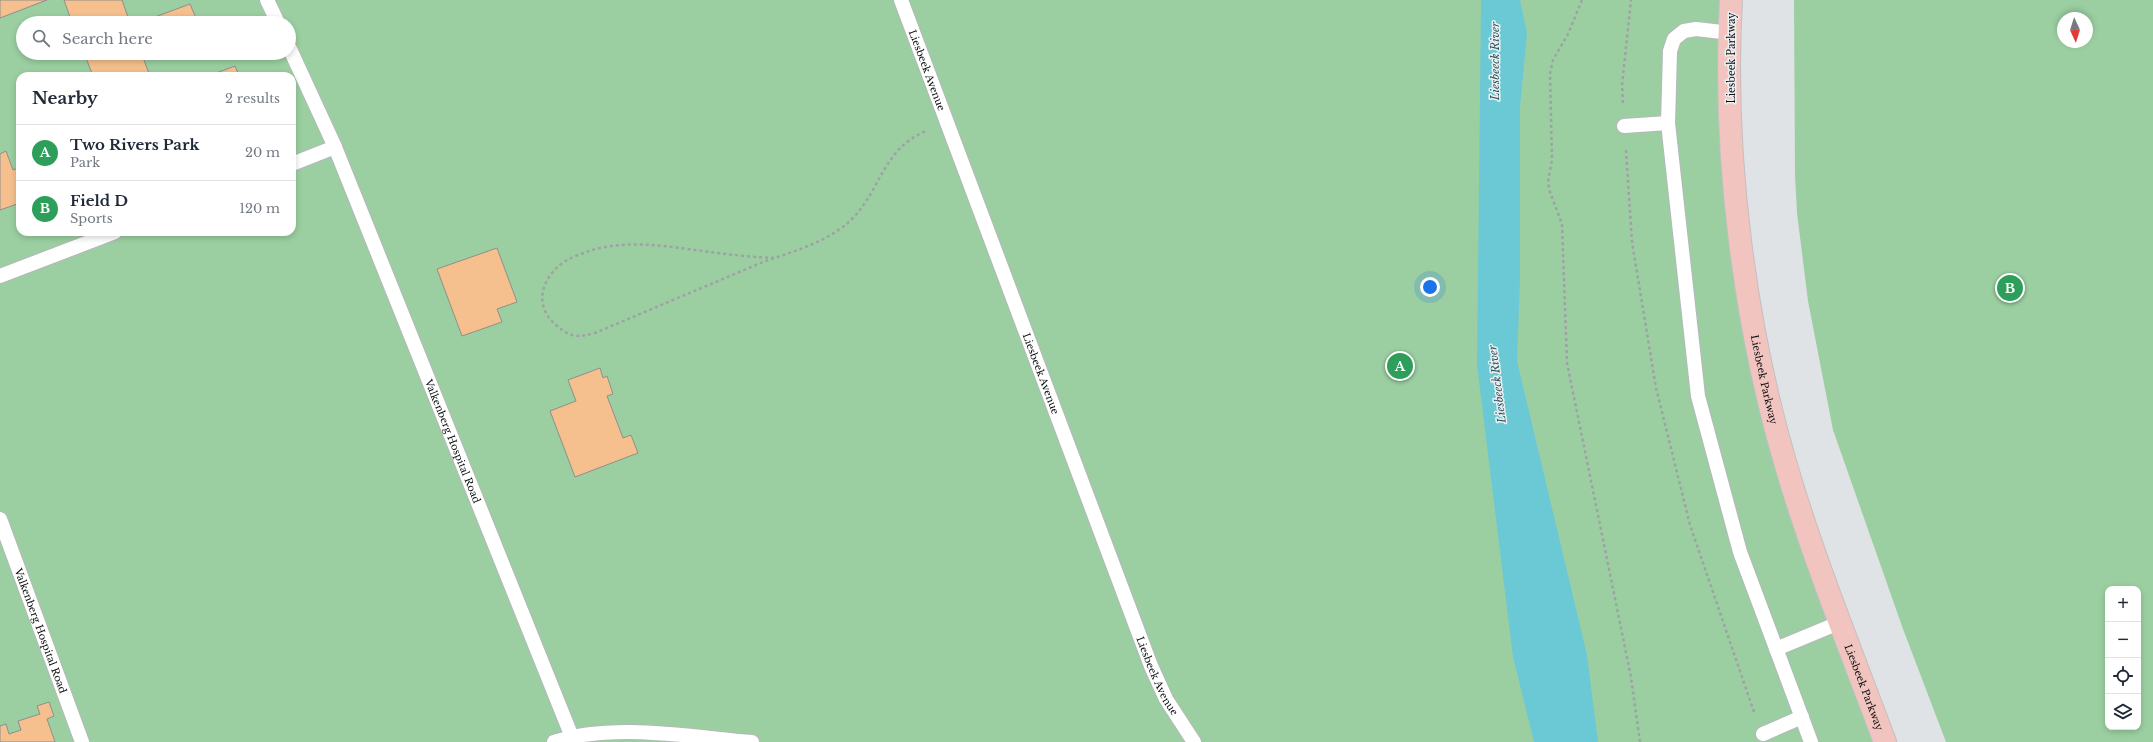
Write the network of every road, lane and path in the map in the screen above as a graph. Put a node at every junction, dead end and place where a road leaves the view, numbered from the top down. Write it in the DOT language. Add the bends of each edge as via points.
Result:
graph roads {
  1 [pos="267,0"];
  2 [pos="901,0"];
  3 [pos="1582,0"];
  4 [pos="1631,0"];
  5 [pos="1731,0"];
  6 [pos="275,16"];
  7 [pos="1731,33"];
  8 [pos="295,60"];
  9 [pos="947,122"];
  10 [pos="1668,123"];
  11 [pos="1624,126"];
  12 [pos="335,147"];
  13 [pos="296,162"];
  14 [pos="105,236"];
  15 [pos="774,258"];
  16 [pos="0,276"];
  17 [pos="0,519"];
  18 [pos="1841,622"];
  19 [pos="1776,649"];
  20 [pos="1802,717"];
  21 [pos="1763,734"];
  22 [pos="573,739"];
  23 [pos="82,742"];
  24 [pos="554,742"];
  25 [pos="752,742"];
  26 [pos="1194,742"];
  27 [pos="1640,742"];
  28 [pos="1811,742"];
  29 [pos="1885,742"];
  1 -- 6 [label="lane"];
  2 -- 9 [label="lane, Liesbeek Avenue"];
  3 -- 27 [label="path" via="1568,34 1553,60 1550,74 1552,159 1548,182 1562,224 1567,363 1631,677"];
  4 -- 11 [label="path" via="1622,85"];
  5 -- 7 [label="main road, Liesbeek Parkway"];
  7 -- 10 [label="lane" via="1696,29 1684,31 1674,39 1670,51"];
  7 -- 18 [label="main road, Liesbeek Parkway" via="1731,124 1735,188 1754,326 1771,407 1791,481"];
  8 -- 12 [label="lane, Valkenberg Hospital Road"];
  9 -- 15 [label="path" via="903,143 867,200 838,231 801,249"];
  9 -- 26 [label="lane, Liesbeek Avenue" via="1151,666 1166,699"];
  10 -- 11 [label="lane"];
  10 -- 19 [label="lane" via="1698,396 1740,552"];
  11 -- 21 [label="path" via="1632,242 1656,388 1690,525"];
  12 -- 13 [label="lane"];
  12 -- 22 [label="lane, Valkenberg Hospital Road"];
  14 -- 16 [label="lane"];
  15 -- 15 [label="path" via="640,315 580,337 569,335 559,328 549,320 542,307 541,298 546,282 557,268 578,256 615,245 675,247"];
  17 -- 23 [label="lane, Valkenberg Hospital Road"];
  18 -- 19 [label="lane"];
  18 -- 29 [label="main road, Liesbeek Parkway"];
  19 -- 20 [label="lane"];
  20 -- 21 [label="lane"];
  20 -- 28 [label="lane"];
  22 -- 24 [label="lane"];
  22 -- 25 [label="lane" via="622,731"];
}
